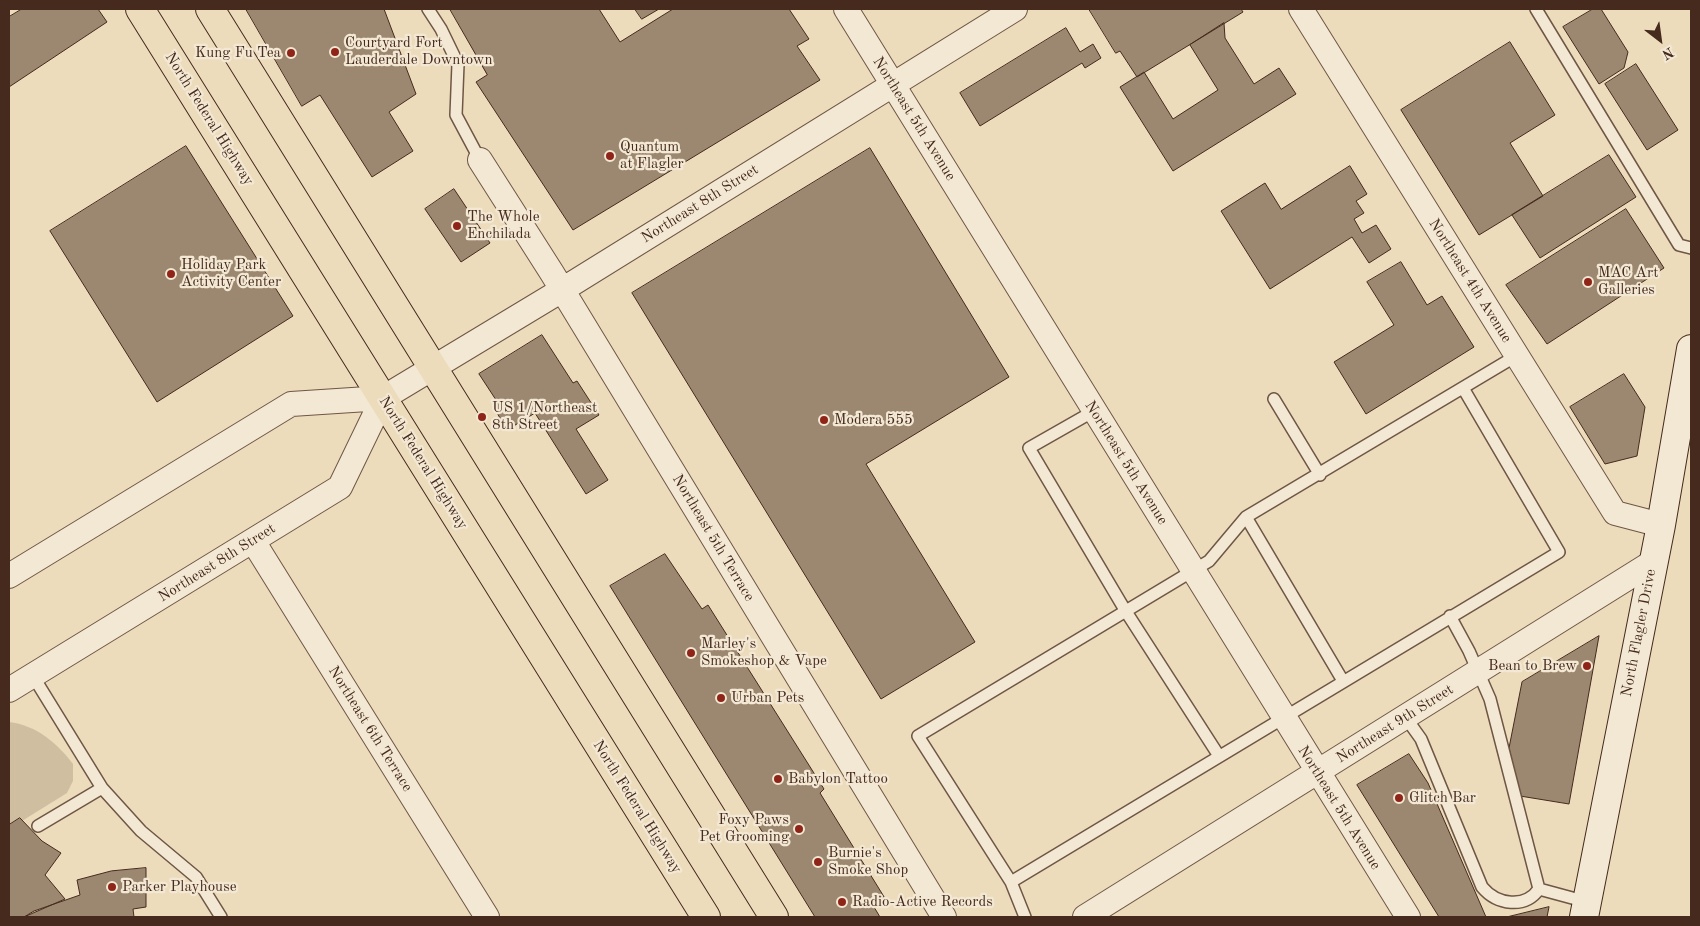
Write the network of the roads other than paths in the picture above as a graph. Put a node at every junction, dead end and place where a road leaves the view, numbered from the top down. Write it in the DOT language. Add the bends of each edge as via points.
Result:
graph roads {
  1 [pos="140,9"];
  2 [pos="210,9"];
  3 [pos="428,9"];
  4 [pos="846,9"];
  5 [pos="1015,9"];
  6 [pos="1301,9"];
  7 [pos="1536,9"];
  8 [pos="893,84"];
  9 [pos="480,160"];
  10 [pos="1691,248"];
  11 [pos="562,290"];
  12 [pos="1691,349"];
  13 [pos="1516,356"];
  14 [pos="432,368"];
  15 [pos="1463,388"];
  16 [pos="383,398"];
  17 [pos="1274,399"];
  18 [pos="1094,411"];
  19 [pos="1320,475"];
  20 [pos="1246,517"];
  21 [pos="1661,525"];
  22 [pos="253,541"];
  23 [pos="1653,562"];
  24 [pos="1193,571"];
  25 [pos="9,576"];
  26 [pos="1125,610"];
  27 [pos="1450,616"];
  28 [pos="1479,673"];
  29 [pos="33,676"];
  30 [pos="1343,681"];
  31 [pos="9,690"];
  32 [pos="1283,717"];
  33 [pos="1406,718"];
  34 [pos="1219,756"];
  35 [pos="1317,772"];
  36 [pos="102,788"];
  37 [pos="38,826"];
  38 [pos="1011,882"];
  39 [pos="1539,889"];
  40 [pos="1586,909"];
  41 [pos="221,917"];
  42 [pos="487,917"];
  43 [pos="706,917"];
  44 [pos="774,917"];
  45 [pos="944,917"];
  46 [pos="1026,917"];
  47 [pos="1085,917"];
  48 [pos="1408,917"];
  1 -- 16 [label="main road, North Federal Highway"];
  2 -- 14 [label="main road"];
  3 -- 9 [label="lane" via="458,64 456,115"];
  4 -- 8 [label="street, Northeast 5th Avenue"];
  5 -- 8 [label="street, Northeast 8th Street"];
  6 -- 13 [label="street, Northeast 4th Avenue"];
  7 -- 10 [label="lane" via="1679,245"];
  8 -- 11 [label="street, Northeast 8th Street"];
  8 -- 18 [label="street, Northeast 5th Avenue"];
  9 -- 11 [label="street, Northeast 5th Terrace"];
  11 -- 14 [label="street, Northeast 8th Street"];
  11 -- 45 [label="street, Northeast 5th Terrace"];
  12 -- 21 [label="street, North Flagler Drive"];
  13 -- 15 [label="lane"];
  13 -- 21 [label="street, Northeast 4th Avenue" via="1615,513"];
  14 -- 16 [label="street, Northeast 8th Street"];
  14 -- 44 [label="main road"];
  15 -- 19 [label="lane"];
  15 -- 27 [label="lane" via="1559,552"];
  16 -- 22 [label="street, Northeast 8th Street" via="340,487"];
  16 -- 25 [label="street, Northeast 8th Street" via="290,404"];
  16 -- 43 [label="main road, North Federal Highway"];
  17 -- 19 [label="lane"];
  18 -- 24 [label="street, Northeast 5th Avenue"];
  18 -- 26 [label="lane" via="1029,448"];
  19 -- 20 [label="lane"];
  20 -- 24 [label="lane" via="1209,561"];
  20 -- 30 [label="lane"];
  21 -- 23 [label="street, North Flagler Drive"];
  22 -- 29 [label="street, Northeast 8th Street"];
  22 -- 42 [label="street, Northeast 6th Terrace"];
  23 -- 28 [label="street, Northeast 9th Street"];
  23 -- 40 [label="street, North Flagler Drive"];
  24 -- 26 [label="lane"];
  24 -- 32 [label="street, Northeast 5th Avenue"];
  26 -- 34 [label="lane"];
  26 -- 38 [label="lane" via="918,736"];
  27 -- 28 [label="lane"];
  27 -- 30 [label="lane"];
  28 -- 33 [label="street, Northeast 9th Street"];
  28 -- 39 [label="lane" via="1490,699"];
  29 -- 31 [label="street, Northeast 8th Street"];
  29 -- 36 [label="lane"];
  30 -- 32 [label="lane"];
  32 -- 34 [label="lane"];
  32 -- 35 [label="street, Northeast 5th Avenue"];
  33 -- 35 [label="street, Northeast 9th Street"];
  33 -- 39 [label="lane" via="1420,739 1482,887 1490,897 1502,902 1533,898"];
  34 -- 38 [label="lane"];
  35 -- 47 [label="street, Northeast 9th Street"];
  35 -- 48 [label="street, Northeast 5th Avenue"];
  36 -- 37 [label="lane"];
  36 -- 41 [label="lane" via="140,831 196,876"];
  38 -- 46 [label="lane"];
  39 -- 40 [label="lane"];
}
